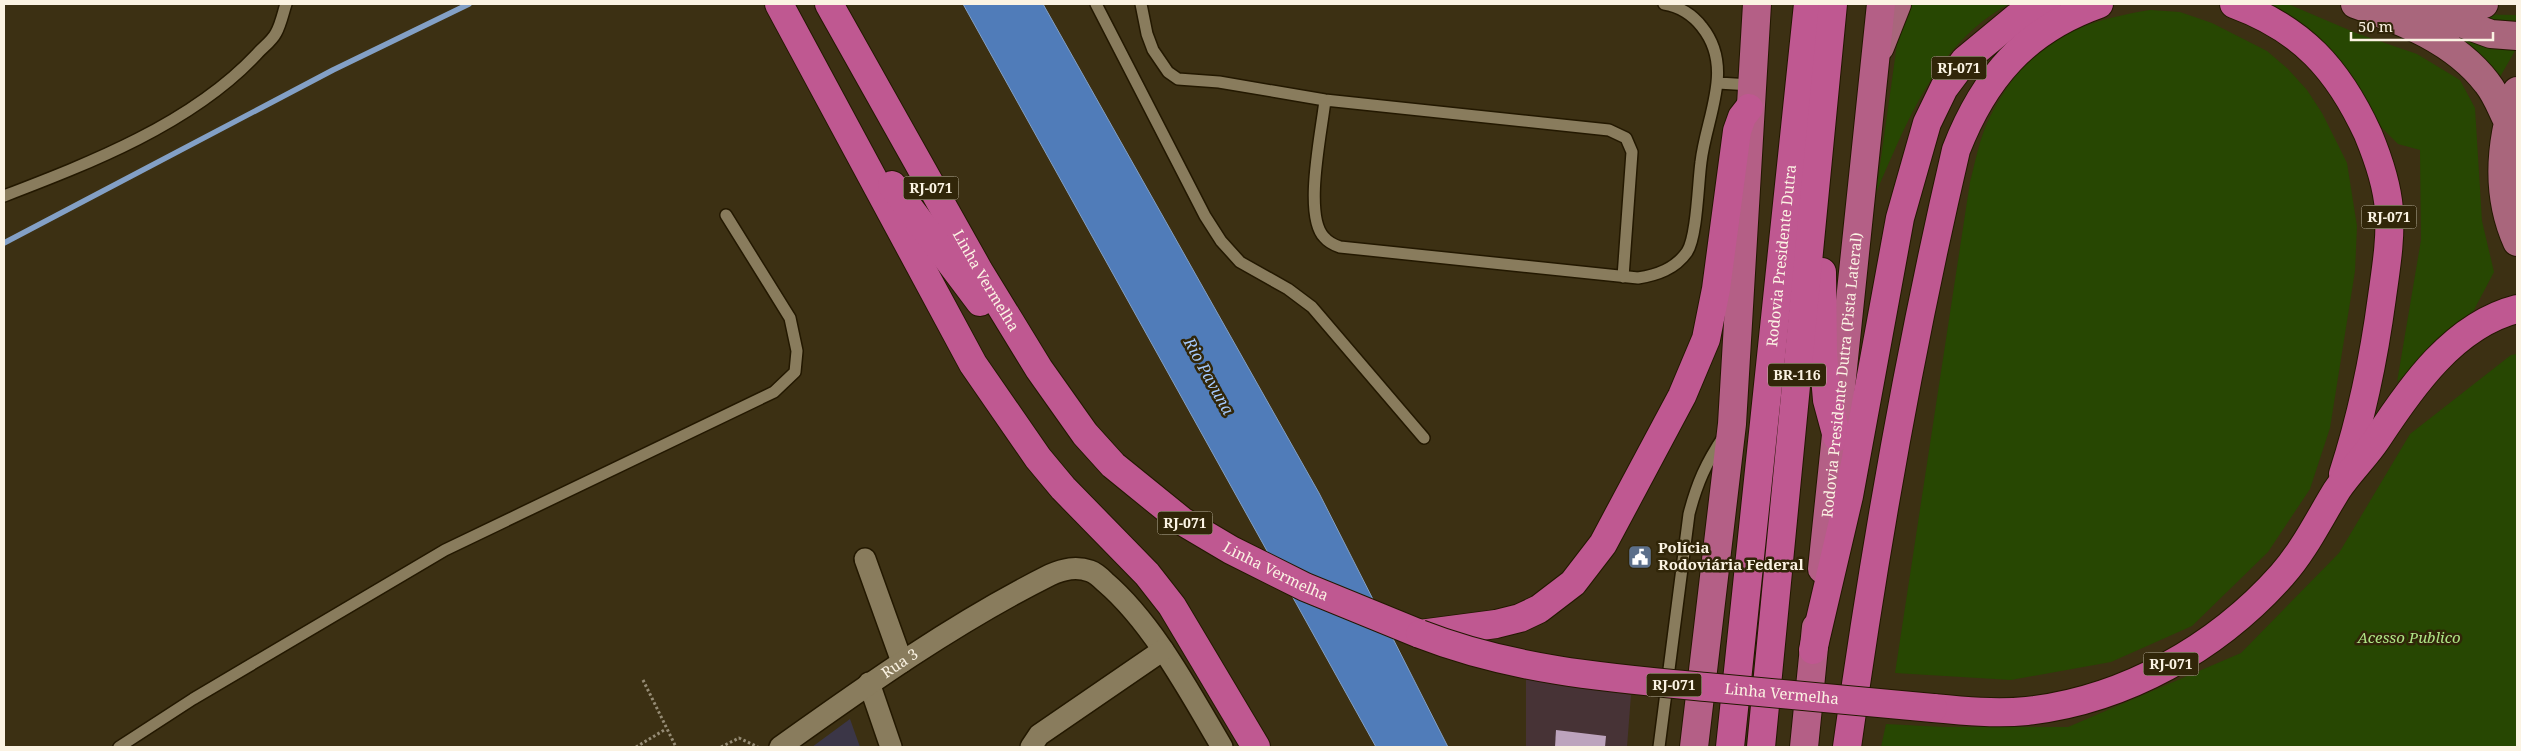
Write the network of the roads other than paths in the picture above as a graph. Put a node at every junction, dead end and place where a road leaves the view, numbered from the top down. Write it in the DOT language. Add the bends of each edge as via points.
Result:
graph roads {
  1 [pos="286,4"];
  2 [pos="779,4"];
  3 [pos="829,4"];
  4 [pos="1096,4"];
  5 [pos="1141,4"];
  6 [pos="1664,4"];
  7 [pos="1757,4"];
  8 [pos="1808,4"];
  9 [pos="1833,4"];
  10 [pos="1845,4"];
  11 [pos="1882,4"];
  12 [pos="1897,4"];
  13 [pos="2047,4"];
  14 [pos="2099,4"];
  15 [pos="2234,4"];
  16 [pos="2354,4"];
  17 [pos="2409,4"];
  18 [pos="2423,4"];
  19 [pos="2484,4"];
  20 [pos="2517,36"];
  21 [pos="1876,57"];
  22 [pos="1718,84"];
  23 [pos="2517,91"];
  24 [pos="1750,97"];
  25 [pos="1325,100"];
  26 [pos="842,119"];
  27 [pos="2507,120"];
  28 [pos="4,196"];
  29 [pos="726,215"];
  30 [pos="2517,242"];
  31 [pos="1623,277"];
  32 [pos="2517,310"];
  33 [pos="1039,369"];
  34 [pos="1732,424"];
  35 [pos="1837,436"];
  36 [pos="1424,438"];
  37 [pos="2338,490"];
  38 [pos="865,559"];
  39 [pos="1420,634"];
  40 [pos="1162,650"];
  41 [pos="1813,650"];
  42 [pos="902,662"];
  43 [pos="869,683"];
  44 [pos="119,747"];
  45 [pos="780,747"];
  46 [pos="891,747"];
  47 [pos="1031,747"];
  48 [pos="1222,747"];
  49 [pos="1256,747"];
  50 [pos="1659,747"];
  51 [pos="1694,747"];
  52 [pos="1730,747"];
  53 [pos="1761,747"];
  54 [pos="1804,747"];
  55 [pos="1847,747"];
  1 -- 28 [label="lane" via="276,34 228,82 199,103 157,129 52,178"];
  2 -- 26 [label="highway"];
  3 -- 33 [label="highway, Linha Vermelha / RJ-071" via="974,263"];
  4 -- 36 [label="lane" via="1221,241 1240,262 1288,289 1312,307"];
  5 -- 25 [label="lane" via="1147,34 1156,56 1178,79 1219,82"];
  6 -- 22 [label="lane" via="1684,10 1707,33 1719,64"];
  7 -- 24 [label="highway"];
  8 -- 52 [label="highway, Rodovia Presidente Dutra / BR-116"];
  9 -- 53 [label="highway, Rodovia Presidente Dutra / BR-116"];
  10 -- 35 [label="highway" via="1822,260 1827,400"];
  11 -- 21 [label="highway, Rodovia Presidente Dutra (Pista Lateral) / BR-116"];
  12 -- 21 [label="main road"];
  13 -- 41 [label="highway, RJ-071" via="2017,16 1964,60 1944,88 1927,124 1900,218 1848,496"];
  14 -- 55 [label="highway" via="2078,11 2044,30 2015,54 1974,106 1956,150 1890,464"];
  15 -- 37 [label="highway, RJ-071" via="2282,26 2329,67 2363,124 2385,182 2390,238 2376,343 2354,442"];
  16 -- 27 [label="main road" via="2427,34 2451,48 2487,83"];
  17 -- 20 [label="main road" via="2491,34"];
  18 -- 19 [label="main road"];
  21 -- 35 [label="highway, Rodovia Presidente Dutra (Pista Lateral) / BR-116"];
  22 -- 24 [label="lane"];
  22 -- 31 [label="lane" via="1702,146 1694,227 1688,250 1668,270 1638,278"];
  23 -- 27 [label="main road"];
  24 -- 34 [label="highway"];
  24 -- 39 [label="highway, RJ-071" via="1737,131 1712,318 1706,339 1682,396 1602,544 1574,583 1539,609 1520,618 1471,629"];
  25 -- 31 [label="lane" via="1313,200 1322,236 1331,243 1340,247"];
  25 -- 31 [label="lane" via="1609,130 1626,138 1632,152"];
  26 -- 33 [label="highway" via="997,324"];
  26 -- 49 [label="highway" via="973,364 1038,458 1147,574 1172,606"];
  27 -- 30 [label="main road" via="2501,157 2503,194"];
  29 -- 44 [label="lane" via="790,318 797,351 795,372 774,392 445,550 193,699"];
  32 -- 37 [label="highway, RJ-071" via="2490,317 2451,347 2411,390"];
  33 -- 39 [label="highway, Linha Vermelha / RJ-071" via="1067,410 1113,464 1190,526 1305,587"];
  34 -- 50 [label="lane" via="1705,465 1696,484 1689,514"];
  34 -- 51 [label="highway"];
  35 -- 41 [label="highway, Rodovia Presidente Dutra (Pista Lateral) / BR-116"];
  37 -- 39 [label="highway, Linha Vermelha / RJ-071, bridge" via="2302,548 2272,586 2223,631 2174,663 2112,691 2027,711 1933,708 1619,680 1479,655"];
  38 -- 42 [label="street"];
  40 -- 42 [label="street, Rua 3" via="1118,593 1092,571 1077,568 1064,569 1026,587 963,622"];
  40 -- 47 [label="street" via="1039,735"];
  40 -- 48 [label="street, Rua 3"];
  41 -- 54 [label="highway, Rodovia Presidente Dutra (Pista Lateral) / BR-116"];
  42 -- 43 [label="street, Rua 3"];
  43 -- 45 [label="street, Rua 3"];
  43 -- 46 [label="street"];
}
